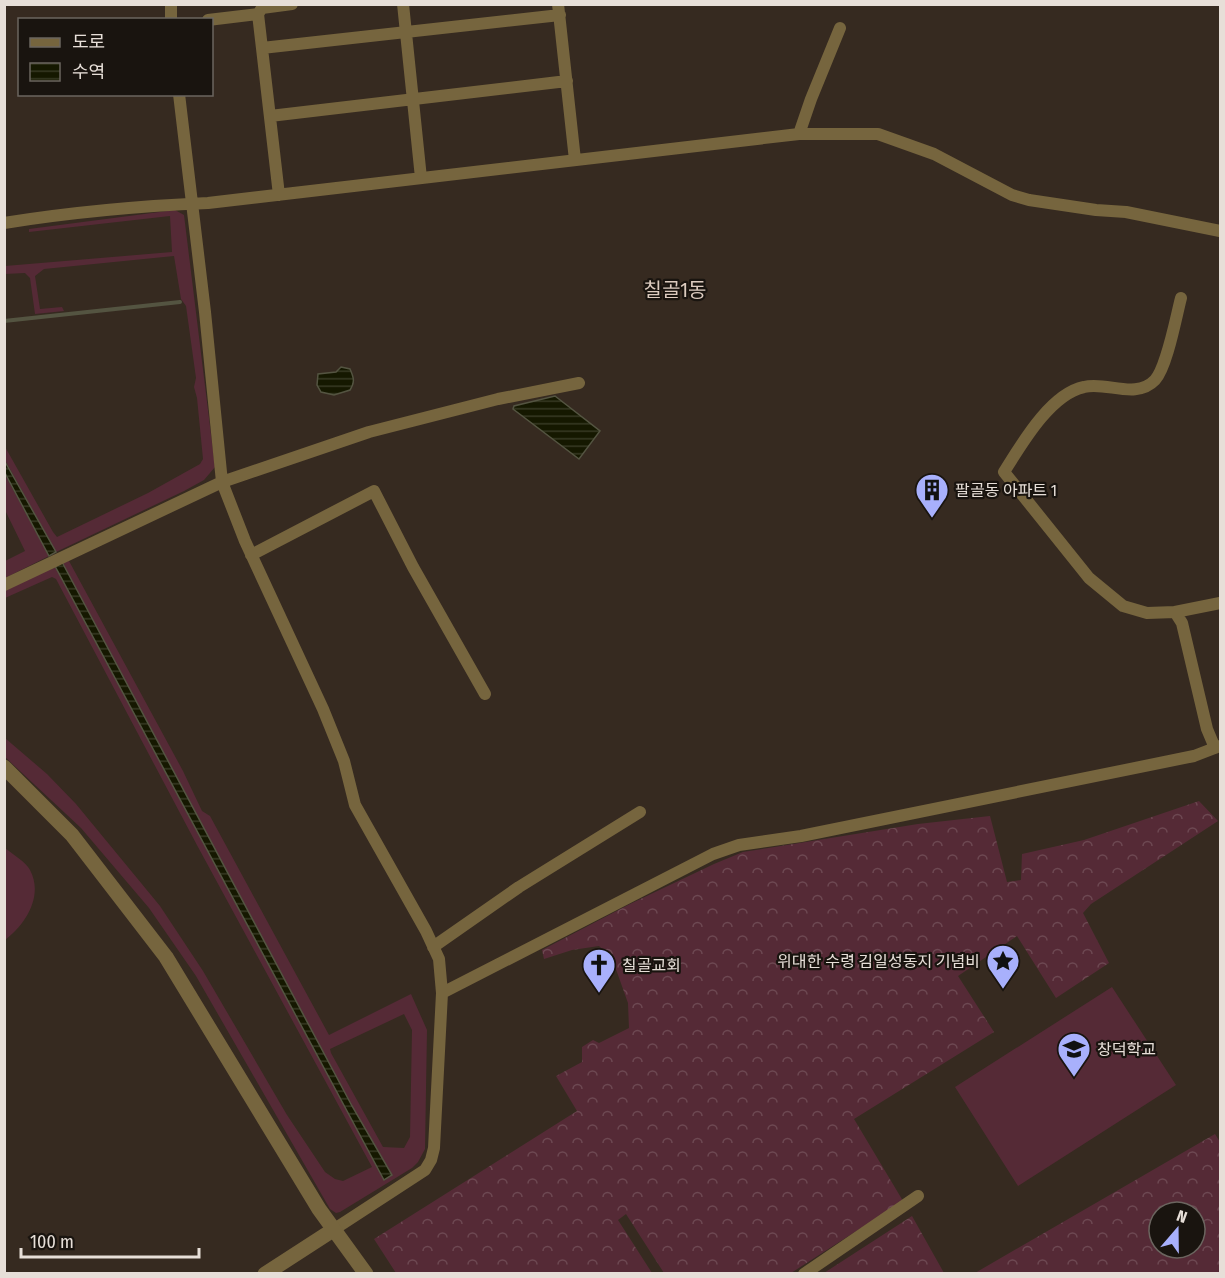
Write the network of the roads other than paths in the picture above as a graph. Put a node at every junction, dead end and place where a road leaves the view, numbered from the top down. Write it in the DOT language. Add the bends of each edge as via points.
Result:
graph roads {
  1 [pos="292,4"];
  2 [pos="403,4"];
  3 [pos="559,10"];
  4 [pos="258,14"];
  5 [pos="213,19"];
  6 [pos="840,28"];
  7 [pos="406,33"];
  8 [pos="262,48"];
  9 [pos="567,81"];
  10 [pos="179,96"];
  11 [pos="413,100"];
  12 [pos="270,116"];
  13 [pos="799,134"];
  14 [pos="575,160"];
  15 [pos="422,178"];
  16 [pos="279,195"];
  17 [pos="192,204"];
  18 [pos="4,223"];
  19 [pos="1221,231"];
  20 [pos="1180,297"];
  21 [pos="579,383"];
  22 [pos="222,482"];
  23 [pos="251,555"];
  24 [pos="4,585"];
  25 [pos="1221,603"];
  26 [pos="1175,612"];
  27 [pos="485,694"];
  28 [pos="1218,747"];
  29 [pos="4,767"];
  30 [pos="640,812"];
  31 [pos="434,947"];
  32 [pos="442,993"];
  33 [pos="918,1196"];
  34 [pos="333,1230"];
  35 [pos="265,1274"];
  36 [pos="366,1274"];
  37 [pos="804,1274"];
  1 -- 4 [label="street" via="262,8"];
  2 -- 7 [label="street"];
  3 -- 7 [label="street"];
  3 -- 9 [label="street"];
  4 -- 5 [label="street"];
  4 -- 8 [label="street"];
  6 -- 13 [label="street"];
  7 -- 8 [label="street"];
  7 -- 11 [label="street"];
  8 -- 12 [label="street"];
  9 -- 11 [label="street"];
  9 -- 14 [label="street"];
  10 -- 17 [label="street"];
  11 -- 12 [label="street"];
  11 -- 15 [label="street"];
  12 -- 16 [label="street"];
  13 -- 14 [label="street"];
  13 -- 19 [label="street" via="878,134 934,154 1029,200 1126,212"];
  14 -- 15 [label="street"];
  15 -- 16 [label="street"];
  16 -- 17 [label="street"];
  17 -- 18 [label="street"];
  17 -- 22 [label="street"];
  20 -- 26 [label="street" via="1163,366 1156,379 1147,387 1123,390 1084,386 1067,394 1022,442 1004,472 1089,578 1124,606 1147,613"];
  21 -- 22 [label="street" via="369,432"];
  22 -- 23 [label="street"];
  22 -- 24 [label="street"];
  23 -- 27 [label="street" via="374,491"];
  23 -- 31 [label="street" via="323,709 356,805"];
  25 -- 26 [label="street"];
  26 -- 28 [label="street" via="1182,622 1207,729"];
  28 -- 32 [label="street" via="1194,756 801,836 739,845 713,854"];
  29 -- 34 [label="street" via="72,835 166,957"];
  30 -- 31 [label="street" via="519,887"];
  31 -- 32 [label="street"];
  32 -- 34 [label="street" via="431,1160 425,1170"];
  33 -- 37 [label="street"];
  34 -- 35 [label="street"];
  34 -- 36 [label="street"];
}
